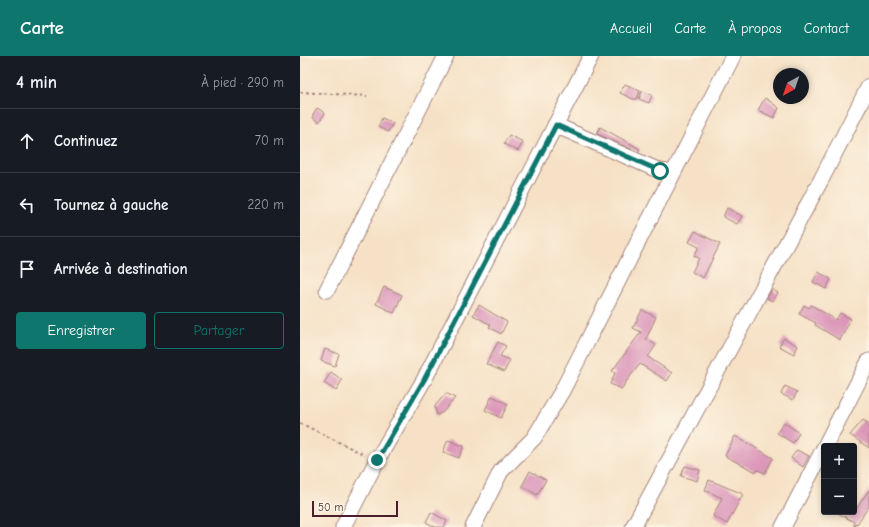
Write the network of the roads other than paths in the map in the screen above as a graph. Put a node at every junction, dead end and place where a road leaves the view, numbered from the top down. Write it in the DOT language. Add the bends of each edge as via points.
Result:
graph roads {
  1 [pos="446,56"];
  2 [pos="591,56"];
  3 [pos="733,56"];
  4 [pos="869,86"];
  5 [pos="556,125"];
  6 [pos="673,173"];
  7 [pos="327,290"];
  8 [pos="869,361"];
  9 [pos="826,443"];
  10 [pos="821,453"];
  11 [pos="342,527"];
  12 [pos="473,527"];
  13 [pos="634,527"];
  14 [pos="782,527"];
  1 -- 7 [label="street"];
  2 -- 5 [label="street"];
  3 -- 6 [label="street"];
  4 -- 13 [label="street"];
  5 -- 6 [label="street" via="660,171"];
  5 -- 11 [label="street" via="424,380 377,460"];
  6 -- 12 [label="street" via="562,391 534,438 501,471"];
  8 -- 9 [label="street"];
  10 -- 14 [label="street"];
}
